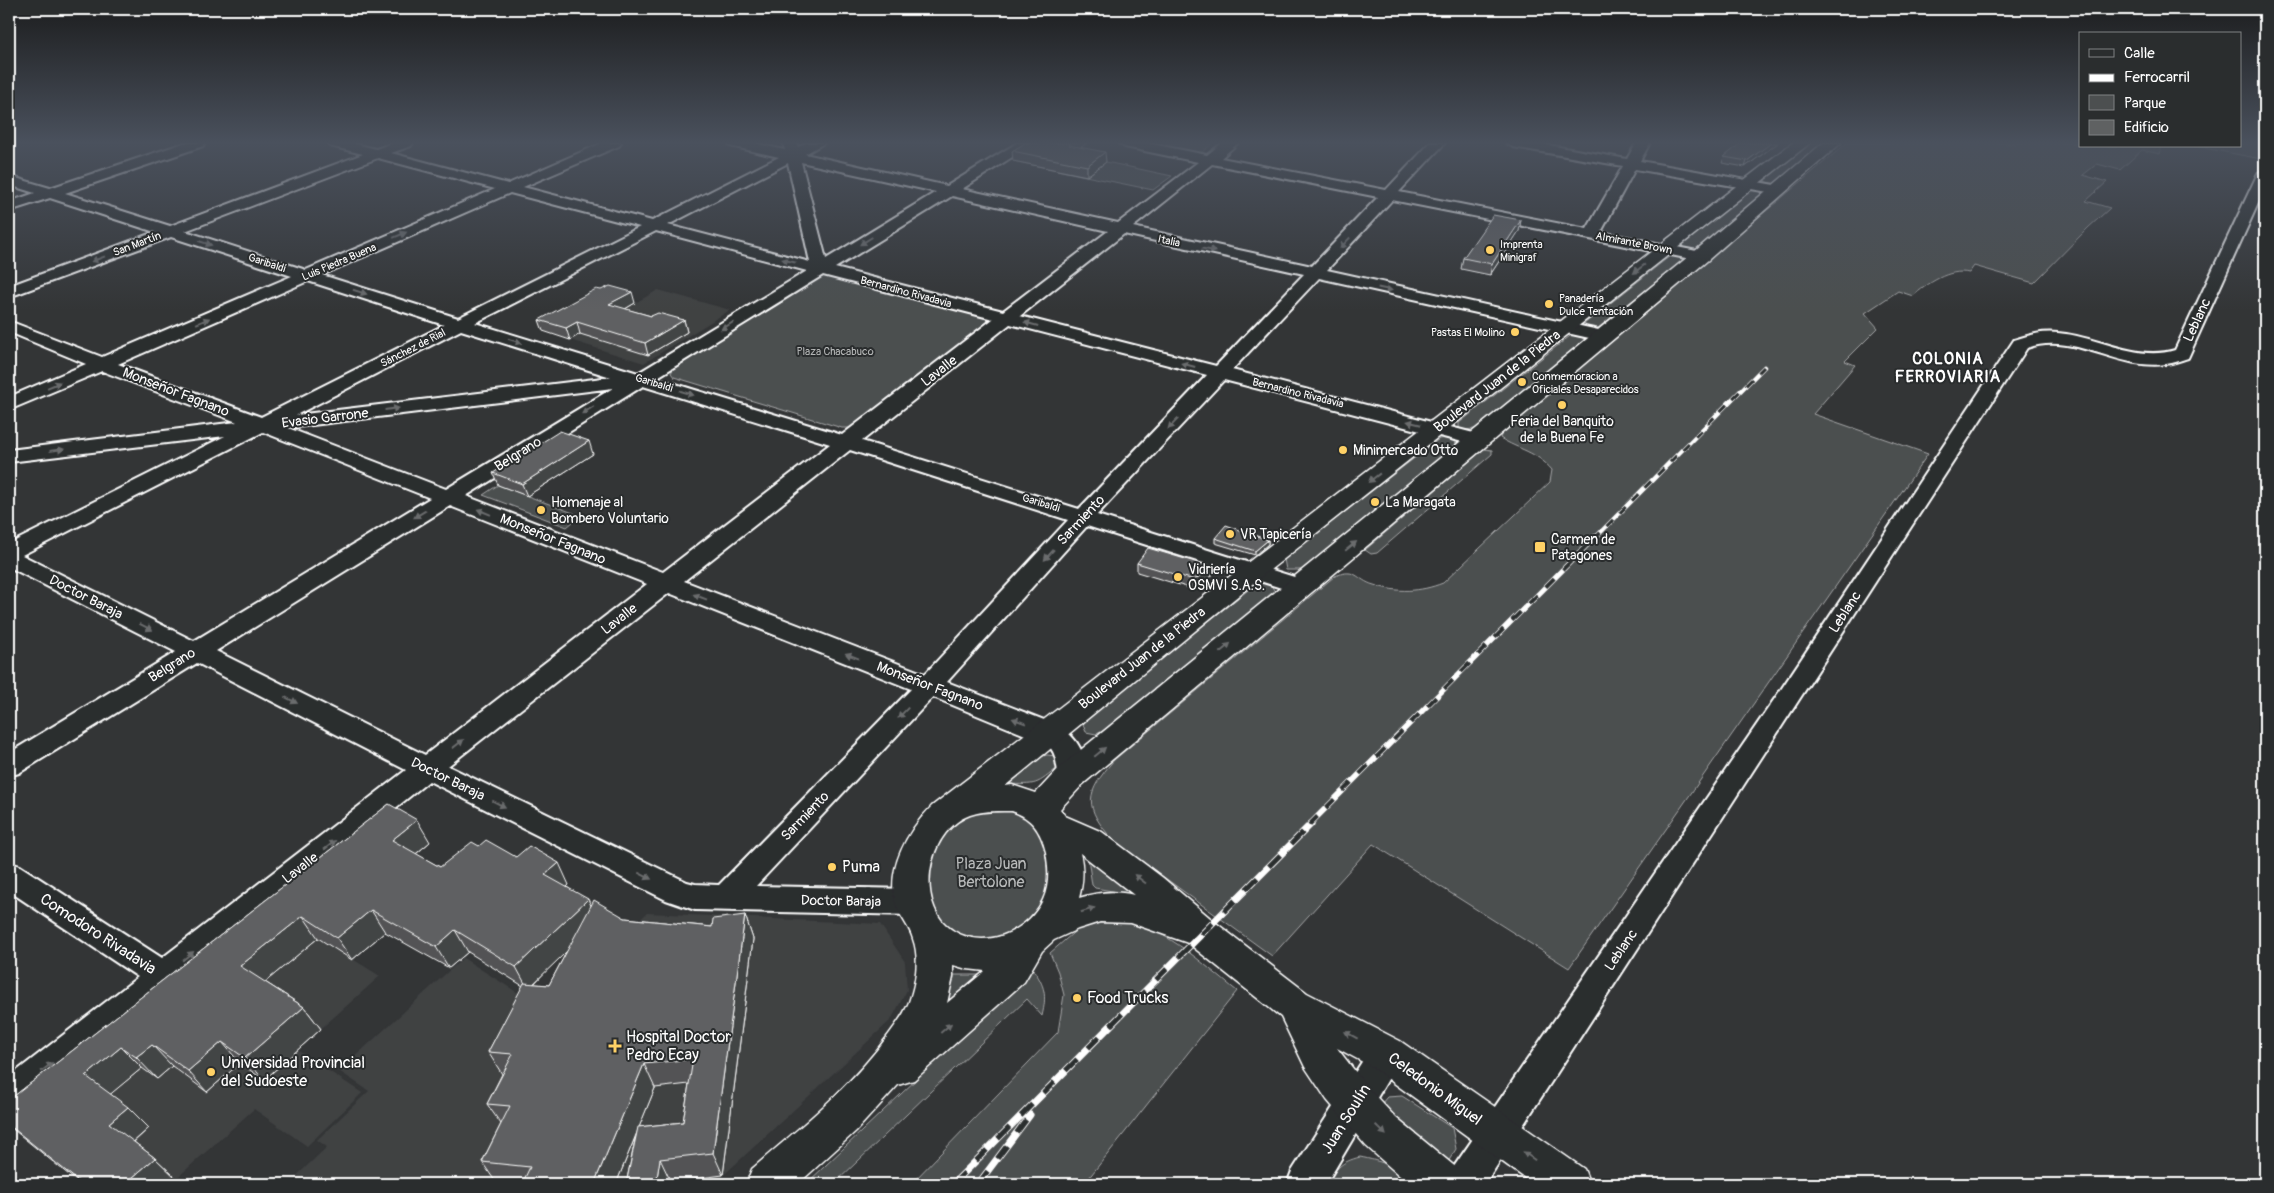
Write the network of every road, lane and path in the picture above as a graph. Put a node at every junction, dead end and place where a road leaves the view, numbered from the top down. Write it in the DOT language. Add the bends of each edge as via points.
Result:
graph roads {
  1 [pos="33,199"];
  2 [pos="67,199"];
  3 [pos="258,199"];
  4 [pos="484,199"];
  5 [pos="549,199"];
  6 [pos="701,199"];
  7 [pos="803,199"];
  8 [pos="934,199"];
  9 [pos="980,199"];
  10 [pos="1160,199"];
  11 [pos="1386,199"];
  12 [pos="1408,199"];
  13 [pos="1611,199"];
  14 [pos="1732,199"];
  15 [pos="1770,199"];
  16 [pos="2253,199"];
  17 [pos="9,207"];
  18 [pos="652,226"];
  19 [pos="1120,230"];
  20 [pos="170,232"];
  21 [pos="1591,235"];
  22 [pos="1666,249"];
  23 [pos="1701,256"];
  24 [pos="820,269"];
  25 [pos="1315,273"];
  26 [pos="307,276"];
  27 [pos="9,292"];
  28 [pos="1006,318"];
  29 [pos="459,324"];
  30 [pos="9,326"];
  31 [pos="1564,328"];
  32 [pos="1603,336"];
  33 [pos="102,364"];
  34 [pos="1221,374"];
  35 [pos="641,378"];
  36 [pos="9,404"];
  37 [pos="263,425"];
  38 [pos="1437,429"];
  39 [pos="1478,440"];
  40 [pos="848,443"];
  41 [pos="9,456"];
  42 [pos="447,497"];
  43 [pos="1083,517"];
  44 [pos="9,553"];
  45 [pos="9,558"];
  46 [pos="1252,571"];
  47 [pos="664,583"];
  48 [pos="1299,586"];
  49 [pos="195,652"];
  50 [pos="929,686"];
  51 [pos="1048,732"];
  52 [pos="9,766"];
  53 [pos="427,768"];
  54 [pos="1072,775"];
  55 [pos="957,806"];
  56 [pos="1047,818"];
  57 [pos="9,875"];
  58 [pos="726,898"];
  59 [pos="913,902"];
  60 [pos="1203,934"];
  61 [pos="931,935"];
  62 [pos="1035,936"];
  63 [pos="162,976"];
  64 [pos="1294,1005"];
  65 [pos="1386,1054"];
  66 [pos="880,1079"];
  67 [pos="9,1098"];
  68 [pos="1354,1105"];
  69 [pos="1498,1134"];
  70 [pos="767,1184"];
  71 [pos="1305,1184"];
  72 [pos="1443,1184"];
  73 [pos="1464,1184"];
  74 [pos="1568,1184"];
  1 -- 17 [label="street"];
  2 -- 20 [label="street, Garibaldi"];
  3 -- 20 [label="street, San Martín"];
  26 -- 4 [label="street, Luis Piedra Buena, one-way"];
  5 -- 18 [label="street, Bernardino Rivadavia"];
  6 -- 18 [label="street, Sánchez de Rial"];
  7 -- 24 [label="street"];
  8 -- 24 [label="street, Belgrano, one-way"];
  9 -- 19 [label="street, Italia"];
  10 -- 19 [label="street, Lavalle"];
  11 -- 25 [label="street, Sarmiento, one-way"];
  12 -- 21 [label="street, Almirante Brown"];
  13 -- 21 [label="street"];
  14 -- 22 [label="main road, Boulevard Juan de la Piedra"];
  15 -- 23 [label="main road"];
  16 -- 69 [label="street, Leblanc" via="2182,354 2174,358 2154,359 2046,337 2030,338 2020,344"];
  24 -- 18 [label="street, Bernardino Rivadavia, one-way"];
  18 -- 29 [label="street, Sánchez de Rial"];
  19 -- 25 [label="street, Italia, one-way"];
  19 -- 28 [label="street, Lavalle"];
  20 -- 26 [label="street, Garibaldi, one-way"];
  20 -- 27 [label="street, San Martín, one-way"];
  21 -- 22 [label="street, Almirante Brown"];
  22 -- 23 [label="street, Almirante Brown"];
  22 -- 31 [label="main road, Boulevard Juan de la Piedra, one-way"];
  23 -- 32 [label="main road"];
  24 -- 28 [label="street, Bernardino Rivadavia"];
  24 -- 35 [label="street, Belgrano, one-way"];
  25 -- 31 [label="street, Italia, one-way"];
  25 -- 34 [label="street, Sarmiento"];
  26 -- 29 [label="street, Garibaldi, one-way"];
  33 -- 26 [label="street, Luis Piedra Buena, one-way"];
  34 -- 28 [label="street, Bernardino Rivadavia, one-way"];
  28 -- 40 [label="street, Lavalle"];
  29 -- 35 [label="street, Garibaldi, one-way"];
  29 -- 37 [label="street, Sánchez de Rial"];
  30 -- 33 [label="street, Monseñor Fagnano"];
  31 -- 32 [label="street, Italia"];
  31 -- 38 [label="main road, Boulevard Juan de la Piedra"];
  32 -- 39 [label="main road"];
  36 -- 33 [label="street, Luis Piedra Buena, one-way"];
  33 -- 37 [label="street, Monseñor Fagnano"];
  38 -- 34 [label="street, Bernardino Rivadavia, one-way"];
  34 -- 43 [label="street, Sarmiento, one-way"];
  37 -- 35 [label="street, Evasio Garrone, one-way"];
  35 -- 40 [label="street, Garibaldi, one-way"];
  35 -- 42 [label="street, Belgrano, one-way"];
  41 -- 37 [label="street, Evasio Garrone, one-way"];
  37 -- 42 [label="street, Monseñor Fagnano"];
  37 -- 44 [label="street, Sánchez de Rial"];
  38 -- 39 [label="street, Bernardino Rivadavia"];
  38 -- 46 [label="main road, Boulevard Juan de la Piedra, one-way"];
  48 -- 39 [label="main road, one-way"];
  40 -- 43 [label="street, Garibaldi"];
  40 -- 47 [label="street, Lavalle"];
  47 -- 42 [label="street, Monseñor Fagnano, one-way"];
  42 -- 49 [label="street, Belgrano, one-way"];
  43 -- 46 [label="street, Garibaldi"];
  43 -- 50 [label="street, Sarmiento, one-way"];
  45 -- 49 [label="street, Doctor Baraja, one-way"];
  46 -- 48 [label="street, Garibaldi"];
  46 -- 51 [label="main road, Boulevard Juan de la Piedra"];
  50 -- 47 [label="street, Monseñor Fagnano, one-way"];
  53 -- 47 [label="street, Lavalle, one-way"];
  54 -- 48 [label="main road, one-way"];
  49 -- 52 [label="street, Belgrano"];
  49 -- 53 [label="street, Doctor Baraja, one-way"];
  51 -- 50 [label="street, Monseñor Fagnano, one-way"];
  50 -- 58 [label="street, Sarmiento, one-way"];
  51 -- 54 [label="street, Monseñor Fagnano" via="1067,748"];
  51 -- 55 [label="main road, Boulevard Juan de la Piedra"];
  53 -- 58 [label="street, Doctor Baraja, one-way" via="677,891 695,897"];
  63 -- 53 [label="street, Lavalle, one-way"];
  54 -- 56 [label="main road"];
  55 -- 56 [label="main road, Boulevard Juan de la Piedra" via="1012,798 1027,802"];
  55 -- 59 [label="main road, Boulevard Juan de la Piedra" via="934,824 918,850 912,879"];
  60 -- 56 [label="main road, Celedonio Miguel, one-way" via="1151,888 1090,842"];
  56 -- 62 [label="main road, Boulevard Juan de la Piedra" via="1060,840 1066,867 1059,906"];
  57 -- 63 [label="street, Comodoro Rivadavia"];
  58 -- 59 [label="street, Doctor Baraja"];
  59 -- 61 [label="main road, Boulevard Juan de la Piedra"];
  62 -- 60 [label="main road, Celedonio Miguel, one-way" via="1092,908 1116,906 1137,909"];
  60 -- 64 [label="main road, Celedonio Miguel"];
  61 -- 62 [label="main road, Boulevard Juan de la Piedra" via="947,948 967,954 1000,955"];
  61 -- 66 [label="main road, Boulevard Juan de la Piedra" via="935,962 930,997 912,1035"];
  66 -- 62 [label="main road, Boulevard Juan de la Piedra, one-way" via="904,1065 1012,971"];
  67 -- 63 [label="street, Lavalle, one-way"];
  65 -- 64 [label="main road, Celedonio Miguel, one-way"];
  64 -- 68 [label="main road, Celedonio Miguel" via="1328,1068"];
  65 -- 68 [label="street, Juan Soulín"];
  65 -- 69 [label="main road, Celedonio Miguel"];
  66 -- 70 [label="main road, Boulevard Juan de la Piedra"];
  68 -- 71 [label="street, Juan Soulín"];
  68 -- 72 [label="main road, Celedonio Miguel, one-way" via="1420,1167"];
  69 -- 73 [label="street, Leblanc"];
  74 -- 69 [label="main road, Celedonio Miguel, one-way"];
}
